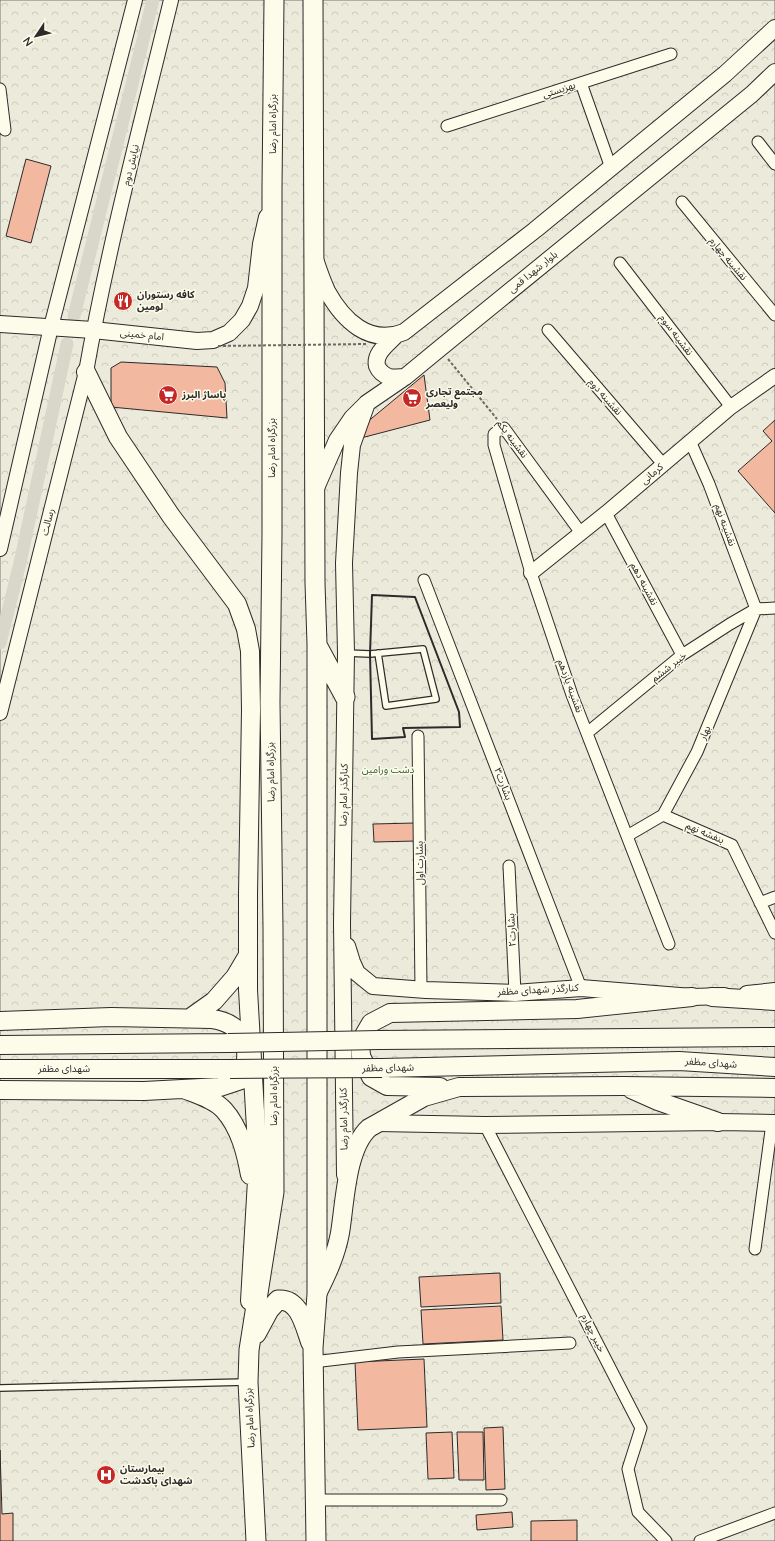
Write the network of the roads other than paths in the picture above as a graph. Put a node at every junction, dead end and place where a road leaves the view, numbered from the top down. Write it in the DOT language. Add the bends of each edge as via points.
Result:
graph roads {
  1 [pos="135,0"];
  2 [pos="171,0"];
  3 [pos="274,0"];
  4 [pos="313,0"];
  5 [pos="775,28"];
  6 [pos="671,54"];
  7 [pos="775,72"];
  8 [pos="581,83"];
  9 [pos="0,89"];
  10 [pos="448,126"];
  11 [pos="5,130"];
  12 [pos="758,142"];
  13 [pos="775,164"];
  14 [pos="611,168"];
  15 [pos="272,188"];
  16 [pos="682,202"];
  17 [pos="314,258"];
  18 [pos="620,263"];
  19 [pos="775,315"];
  20 [pos="0,324"];
  21 [pos="51,327"];
  22 [pos="93,330"];
  23 [pos="548,330"];
  24 [pos="396,335"];
  25 [pos="86,372"];
  26 [pos="775,376"];
  27 [pos="405,377"];
  28 [pos="367,403"];
  29 [pos="731,407"];
  30 [pos="504,428"];
  31 [pos="690,441"];
  32 [pos="663,464"];
  33 [pos="315,489"];
  34 [pos="606,514"];
  35 [pos="581,533"];
  36 [pos="0,549"];
  37 [pos="531,573"];
  38 [pos="424,580"];
  39 [pos="775,608"];
  40 [pos="756,609"];
  41 [pos="317,644"];
  42 [pos="346,653"];
  43 [pos="378,653"];
  44 [pos="682,655"];
  45 [pos="345,696"];
  46 [pos="0,713"];
  47 [pos="587,733"];
  48 [pos="418,736"];
  49 [pos="663,815"];
  50 [pos="627,836"];
  51 [pos="509,866"];
  52 [pos="775,897"];
  53 [pos="760,903"];
  54 [pos="342,923"];
  55 [pos="775,933"];
  56 [pos="669,944"];
  57 [pos="249,953"];
  58 [pos="581,988"];
  59 [pos="421,989"];
  60 [pos="775,991"];
  61 [pos="515,993"];
  62 [pos="692,997"];
  63 [pos="712,997"];
  64 [pos="775,1001"];
  65 [pos="190,1018"];
  66 [pos="0,1021"];
  67 [pos="775,1037"];
  68 [pos="0,1045"];
  69 [pos="775,1067"];
  70 [pos="0,1069"];
  71 [pos="623,1086"];
  72 [pos="459,1087"];
  73 [pos="184,1088"];
  74 [pos="775,1088"];
  75 [pos="0,1090"];
  76 [pos="718,1122"];
  77 [pos="378,1123"];
  78 [pos="773,1123"];
  79 [pos="485,1125"];
  80 [pos="345,1190"];
  81 [pos="255,1203"];
  82 [pos="755,1249"];
  83 [pos="317,1294"];
  84 [pos="570,1343"];
  85 [pos="249,1350"];
  86 [pos="313,1355"];
  87 [pos="248,1382"];
  88 [pos="0,1388"];
  89 [pos="316,1500"];
  90 [pos="501,1500"];
  91 [pos="775,1513"];
  92 [pos="256,1541"];
  93 [pos="316,1541"];
  94 [pos="666,1541"];
  95 [pos="700,1541"];
  1 -- 21 [label="street"];
  2 -- 22 [label="street, نیایش دوم"];
  3 -- 15 [label="highway, بزرگراه امام رضا"];
  4 -- 17 [label="highway"];
  5 -- 14 [label="main road" via="725,74"];
  6 -- 8 [label="street, بهزیستی"];
  7 -- 27 [label="main road, بلوار شهدا قمی" via="752,94"];
  8 -- 10 [label="street, بهزیستی"];
  8 -- 14 [label="street"];
  9 -- 11 [label="street"];
  12 -- 13 [label="street"];
  14 -- 24 [label="main road" via="404,332"];
  15 -- 22 [label="main road, امام خمینی" via="261,244 256,288 242,320 229,333 212,340 197,341"];
  15 -- 85 [label="highway, بزرگراه امام رضا" via="270,702 274,1192"];
  16 -- 19 [label="street, نقشینه چهارم"];
  17 -- 24 [label="main road" via="336,306 351,322 366,333 378,336"];
  17 -- 33 [label="highway"];
  18 -- 29 [label="street, نقشینه سوم"];
  20 -- 21 [label="main road, امام خمینی"];
  21 -- 22 [label="main road, امام خمینی"];
  21 -- 36 [label="street"];
  22 -- 25 [label="street, رسالت"];
  23 -- 32 [label="street, نقشینه دوم"];
  24 -- 27 [label="main road" via="381,350 377,365 379,370 389,377"];
  25 -- 46 [label="street, رسالت"];
  25 -- 57 [label="main road" via="118,437 171,516 237,604 246,629 250,652 251,710"];
  26 -- 29 [label="street, کرمانی"];
  27 -- 28 [label="main road, بلوار شهدا قمی"];
  28 -- 33 [label="main road, بلوار شهدا قمی" via="352,418 337,440"];
  28 -- 42 [label="main road, کنارگذر امام رضا" via="352,445 349,473 344,563"];
  29 -- 31 [label="street, کرمانی"];
  30 -- 35 [label="street, نقشینه یکم"];
  30 -- 37 [label="street, نقشینه یازدهم" via="494,434 494,444"];
  31 -- 32 [label="street, کرمانی"];
  31 -- 40 [label="street, نقشینه نهم"];
  32 -- 34 [label="street, کرمانی"];
  33 -- 41 [label="highway"];
  34 -- 35 [label="street, کرمانی"];
  34 -- 44 [label="street, نقشینه دهم"];
  35 -- 37 [label="street, کرمانی"];
  37 -- 47 [label="street, نقشینه یازدهم"];
  38 -- 58 [label="street, بشارت۳"];
  39 -- 40 [label="street"];
  40 -- 44 [label="street, خیبر ششم"];
  40 -- 49 [label="street, بهار" via="697,752"];
  41 -- 45 [label="highway"];
  41 -- 83 [label="highway"];
  42 -- 43 [label="lane"];
  42 -- 45 [label="main road, کنارگذر امام رضا"];
  43 -- 43 [label="lane" via="423,649 436,699 386,706"];
  44 -- 47 [label="street, خیبر ششم"];
  45 -- 54 [label="main road, کنارگذر امام رضا"];
  47 -- 50 [label="street, نقشینه یازدهم"];
  48 -- 59 [label="street, بشارت اول"];
  49 -- 50 [label="street"];
  49 -- 53 [label="street, بنفشه نهم" via="732,845"];
  50 -- 56 [label="street, نقشینه یازدهم"];
  51 -- 61 [label="street, بشارت۲"];
  52 -- 53 [label="street"];
  53 -- 55 [label="street, بنفشه نهم"];
  54 -- 59 [label="main road, کنارگذر شهدای مظفر" via="357,973 373,986"];
  54 -- 80 [label="main road, کنارگذر امام رضا"];
  57 -- 65 [label="main road" via="234,977 214,1001"];
  57 -- 81 [label="main road" via="248,990 258,1163"];
  58 -- 61 [label="main road, کنارگذر شهدای مظفر"];
  58 -- 62 [label="main road, کنارگذر شهدای مظفر"];
  59 -- 61 [label="main road, کنارگذر شهدای مظفر"];
  60 -- 63 [label="main road, کنارگذر شهدای مظفر"];
  62 -- 63 [label="main road, کنارگذر شهدای مظفر"];
  62 -- 72 [label="main road" via="577,1009 390,1013 371,1023 360,1042 361,1056 371,1077 387,1086"];
  63 -- 64 [label="main road"];
  65 -- 66 [label="main road" via="111,1017"];
  65 -- 73 [label="main road" via="224,1021 237,1029 246,1049 245,1067 240,1080 220,1087"];
  67 -- 68 [label="main road, bridge"];
  69 -- 70 [label="main road, شهدای مظفر, bridge" via="679,1061 382,1068"];
  71 -- 72 [label="main road"];
  71 -- 74 [label="main road"];
  71 -- 76 [label="main road"];
  72 -- 77 [label="main road" via="424,1097"];
  73 -- 75 [label="main road"];
  73 -- 81 [label="main road" via="224,1110 237,1129 248,1161"];
  76 -- 78 [label="main road"];
  76 -- 79 [label="main road"];
  77 -- 79 [label="main road"];
  77 -- 80 [label="main road" via="362,1134"];
  78 -- 82 [label="street"];
  79 -- 94 [label="street, خیبر چهارم" via="641,1428 628,1469 638,1512"];
  80 -- 83 [label="main road" via="340,1234 330,1268"];
  81 -- 85 [label="main road"];
  83 -- 86 [label="highway"];
  84 -- 86 [label="street"];
  85 -- 86 [label="highway" via="269,1310 278,1300 284,1300 292,1304 300,1314"];
  85 -- 87 [label="highway, بزرگراه امام رضا"];
  86 -- 89 [label="highway"];
  87 -- 88 [label="lane"];
  87 -- 92 [label="highway, بزرگراه امام رضا"];
  89 -- 90 [label="street"];
  89 -- 93 [label="highway"];
  91 -- 95 [label="street"];
}
